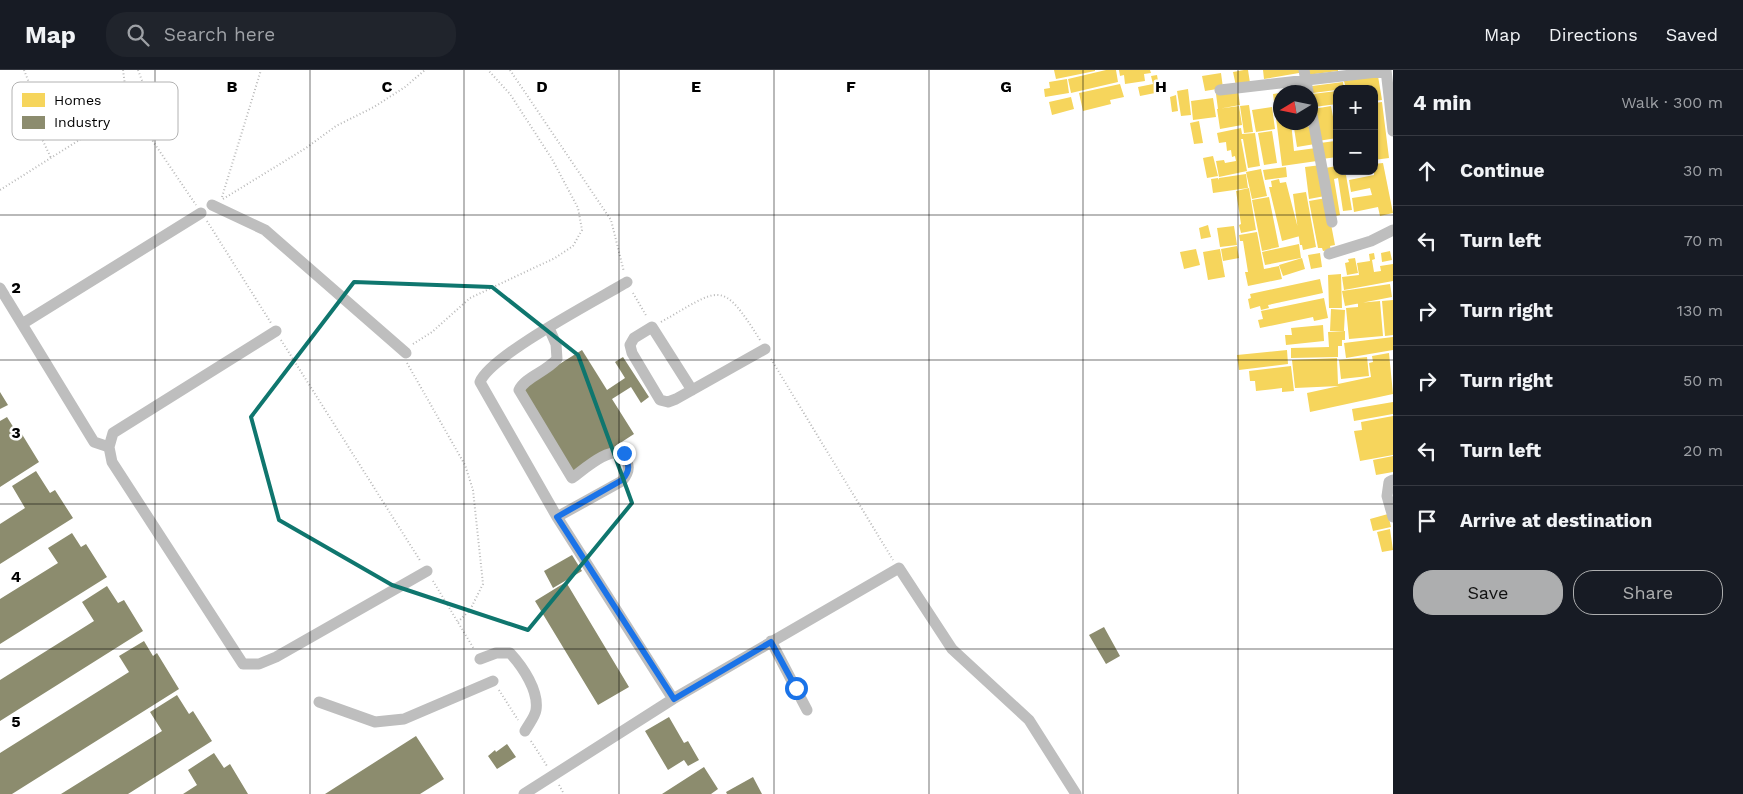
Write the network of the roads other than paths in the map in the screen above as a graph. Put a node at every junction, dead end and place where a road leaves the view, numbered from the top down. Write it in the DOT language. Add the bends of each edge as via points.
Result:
graph roads {
  1 [pos="1386,70"];
  2 [pos="1305,75"];
  3 [pos="1220,90"];
  4 [pos="1315,130"];
  5 [pos="1393,131"];
  6 [pos="217,203"];
  7 [pos="201,213"];
  8 [pos="1332,222"];
  9 [pos="1393,230"];
  10 [pos="1329,254"];
  11 [pos="627,282"];
  12 [pos="0,288"];
  13 [pos="22,324"];
  14 [pos="549,328"];
  15 [pos="276,331"];
  16 [pos="765,349"];
  17 [pos="406,353"];
  18 [pos="692,390"];
  19 [pos="109,447"];
  20 [pos="1393,480"];
  21 [pos="557,517"];
  22 [pos="1393,517"];
  23 [pos="427,571"];
  24 [pos="771,642"];
  25 [pos="480,659"];
  26 [pos="493,681"];
  27 [pos="674,699"];
  28 [pos="319,702"];
  29 [pos="807,710"];
  30 [pos="525,731"];
  31 [pos="524,794"];
  32 [pos="1076,794"];
  1 -- 2 [label="street"];
  1 -- 5 [label="street"];
  2 -- 3 [label="street"];
  4 -- 8 [label="street"];
  6 -- 17 [label="street" via="265,230"];
  7 -- 13 [label="street"];
  9 -- 10 [label="street" via="1371,241"];
  11 -- 14 [label="street"];
  12 -- 13 [label="street"];
  13 -- 19 [label="street" via="94,442"];
  14 -- 21 [label="street" via="517,348 483,375 480,382"];
  14 -- 21 [label="street" via="556,344 557,359 549,368 522,384 519,390 572,478 617,451 624,453 630,466 622,480"];
  15 -- 19 [label="street" via="113,433"];
  16 -- 18 [label="street"];
  18 -- 18 [label="street" via="676,400 660,400 632,353 630,345 634,338 652,327"];
  19 -- 23 [label="street" via="112,462 243,664 259,664 276,657"];
  20 -- 22 [label="street" via="1389,482 1387,496"];
  21 -- 27 [label="street"];
  24 -- 27 [label="street"];
  24 -- 29 [label="street"];
  24 -- 32 [label="street" via="898,568 952,650 1029,720"];
  25 -- 30 [label="street" via="496,653 510,653 518,661 537,696 536,712"];
  26 -- 28 [label="street" via="404,719 375,722"];
  27 -- 31 [label="street"];
}
